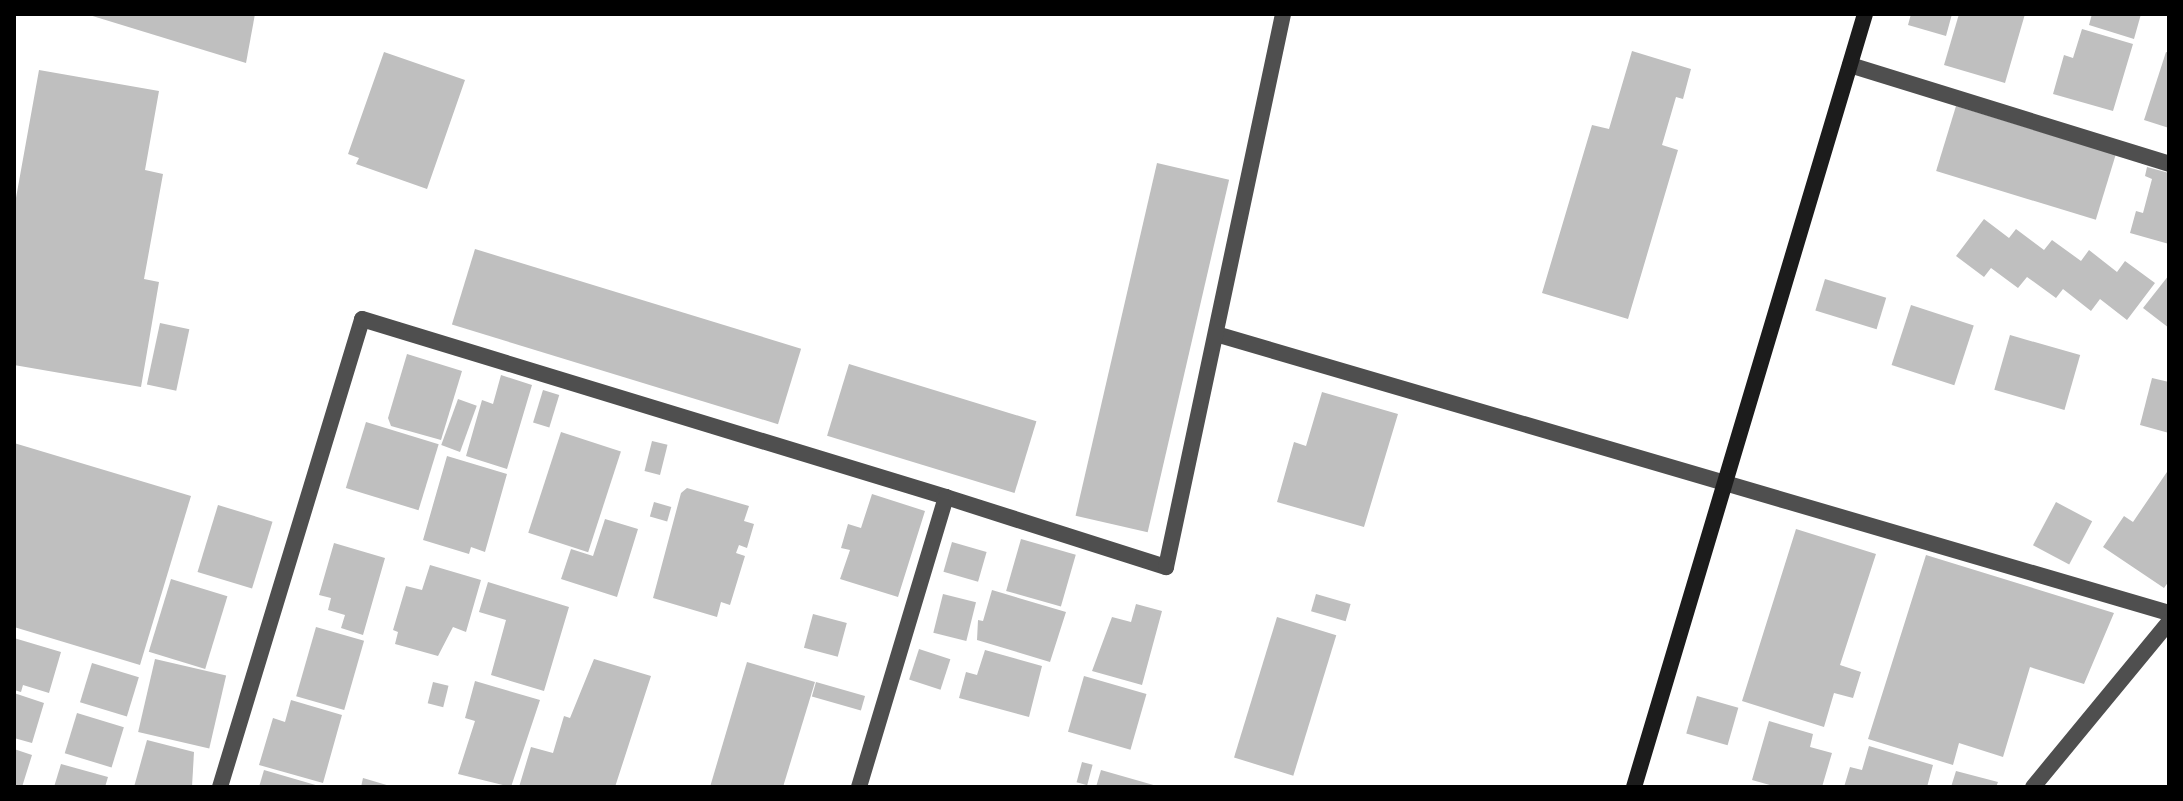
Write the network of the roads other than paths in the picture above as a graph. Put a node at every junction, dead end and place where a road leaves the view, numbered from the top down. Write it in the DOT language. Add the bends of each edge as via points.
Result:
graph roads {
  1 [pos="1283,14"];
  2 [pos="1865,14"];
  3 [pos="1850,65"];
  4 [pos="2169,164"];
  5 [pos="1216,334"];
  6 [pos="1725,482"];
  7 [pos="946,497"];
  8 [pos="2169,613"];
  9 [pos="2169,622"];
  10 [pos="220,787"];
  11 [pos="859,787"];
  12 [pos="1634,787"];
  13 [pos="2033,787"];
  1 -- 5 [label="street"];
  2 -- 3 [label="street"];
  3 -- 4 [label="street"];
  3 -- 6 [label="street"];
  5 -- 6 [label="street"];
  5 -- 7 [label="street" via="1166,567"];
  6 -- 8 [label="street"];
  6 -- 12 [label="street"];
  7 -- 10 [label="street" via="362,319"];
  7 -- 11 [label="street"];
  9 -- 13 [label="street"];
}
